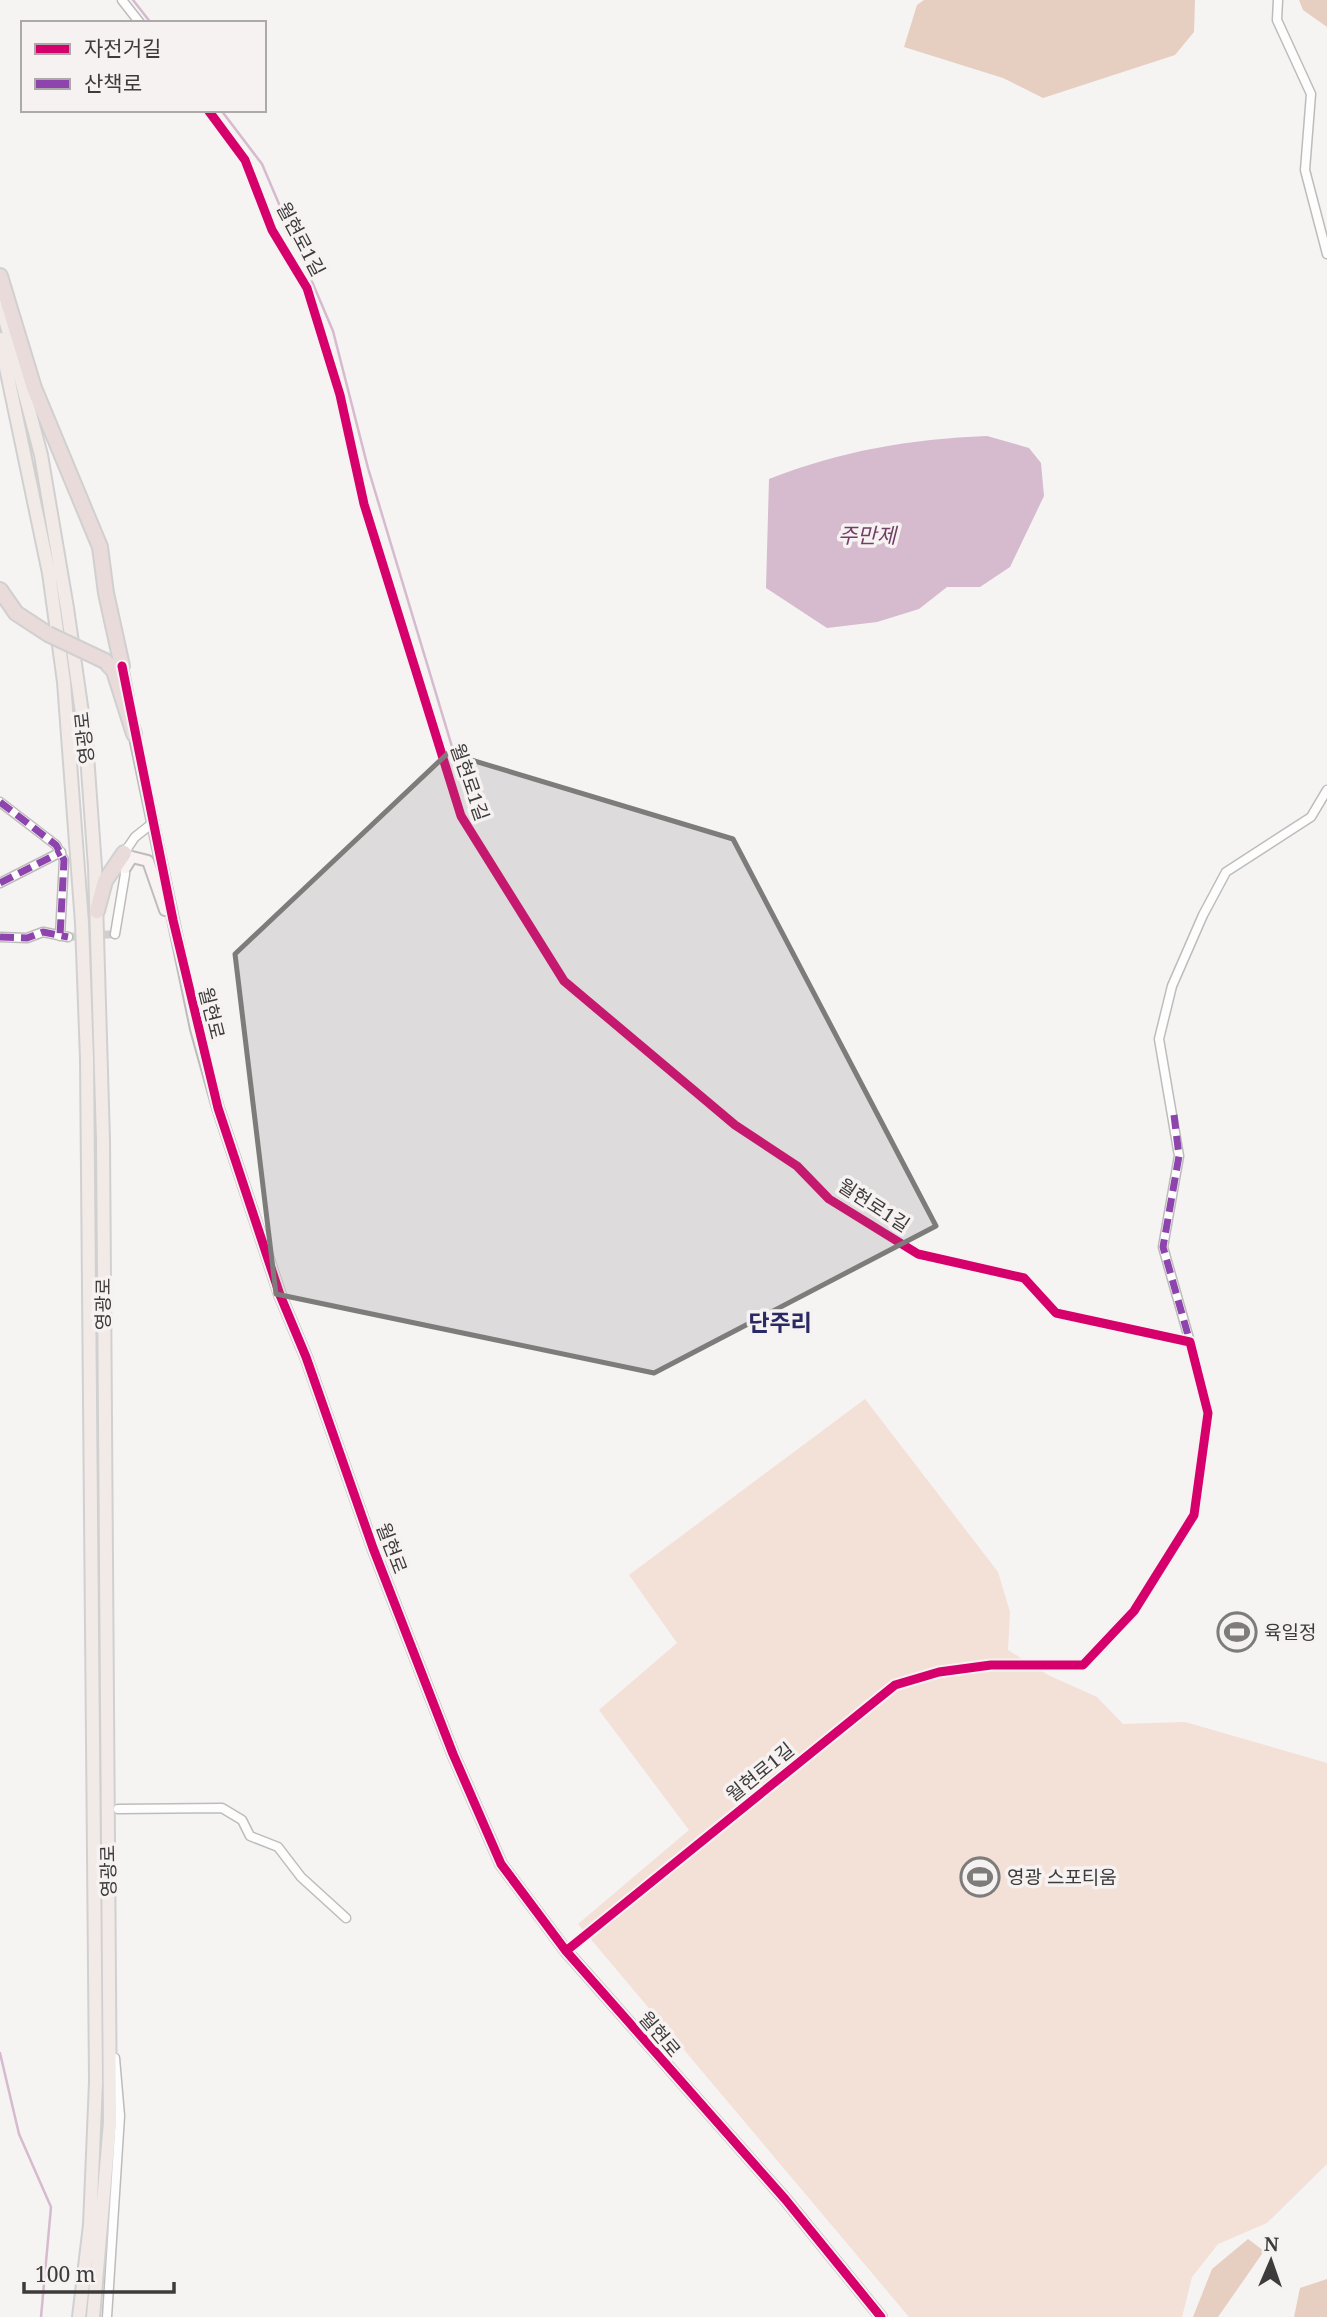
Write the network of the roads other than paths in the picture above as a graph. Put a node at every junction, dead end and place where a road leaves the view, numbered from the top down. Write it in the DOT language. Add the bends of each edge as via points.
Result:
graph roads {
  1 [pos="122,0"];
  2 [pos="1278,0"];
  3 [pos="138,21"];
  4 [pos="209,112"];
  5 [pos="1327,254"];
  6 [pos="0,276"];
  7 [pos="0,300"];
  8 [pos="0,339"];
  9 [pos="0,590"];
  10 [pos="122,666"];
  11 [pos="134,734"];
  12 [pos="1327,790"];
  13 [pos="0,802"];
  14 [pos="154,821"];
  15 [pos="61,852"];
  16 [pos="124,853"];
  17 [pos="125,868"];
  18 [pos="0,883"];
  19 [pos="97,911"];
  20 [pos="115,934"];
  21 [pos="0,937"];
  22 [pos="180,953"];
  23 [pos="1190,1342"];
  24 [pos="118,1809"];
  25 [pos="346,1918"];
  26 [pos="566,1951"];
  27 [pos="110,1996"];
  28 [pos="79,2317"];
  29 [pos="93,2317"];
  30 [pos="107,2317"];
  31 [pos="881,2317"];
  1 -- 3 [label="street"];
  2 -- 5 [label="street" via="1277,20 1311,94 1305,170"];
  4 -- 23 [label="street, 월현로1길" via="245,160 272,230 307,288 340,395 364,504 461,816 564,981 735,1125 797,1166 829,1199 918,1255 1024,1278 1056,1313"];
  6 -- 10 [label="highway" via="34,388 100,547"];
  7 -- 19 [label="main road, 영광로" via="41,455 67,608 86,741"];
  8 -- 28 [label="main road, 영광로" via="43,537 64,682 86,993 96,2082 90,2225"];
  9 -- 11 [label="highway, bridge" via="16,613 106,661 114,671"];
  10 -- 11 [label="street, 월현로"];
  11 -- 14 [label="street, 월현로"];
  12 -- 23 [label="street" via="1311,817 1226,872 1172,986 1159,1039 1179,1156 1163,1247"];
  13 -- 15 [label="street"];
  14 -- 16 [label="street"];
  14 -- 22 [label="street, 월현로"];
  15 -- 18 [label="street"];
  15 -- 21 [label="street" via="66,881 64,937 43,932"];
  16 -- 17 [label="street"];
  16 -- 19 [label="highway" via="106,881"];
  17 -- 20 [label="street"];
  17 -- 22 [label="street" via="132,857 148,861"];
  19 -- 27 [label="main road, 영광로"];
  22 -- 26 [label="street, 월현로" via="218,1108 280,1295 373,1548 501,1864"];
  23 -- 26 [label="street, 월현로1길" via="1208,1413 1194,1515 1134,1611 1083,1665 991,1665 939,1672 894,1685"];
  24 -- 25 [label="street" via="222,1808 242,1820 250,1836 278,1847 301,1877"];
  26 -- 31 [label="street, 월현로" via="785,2199"];
  27 -- 29 [label="main road, 영광로" via="110,2122"];
  27 -- 30 [label="street" via="120,2116"];
}
